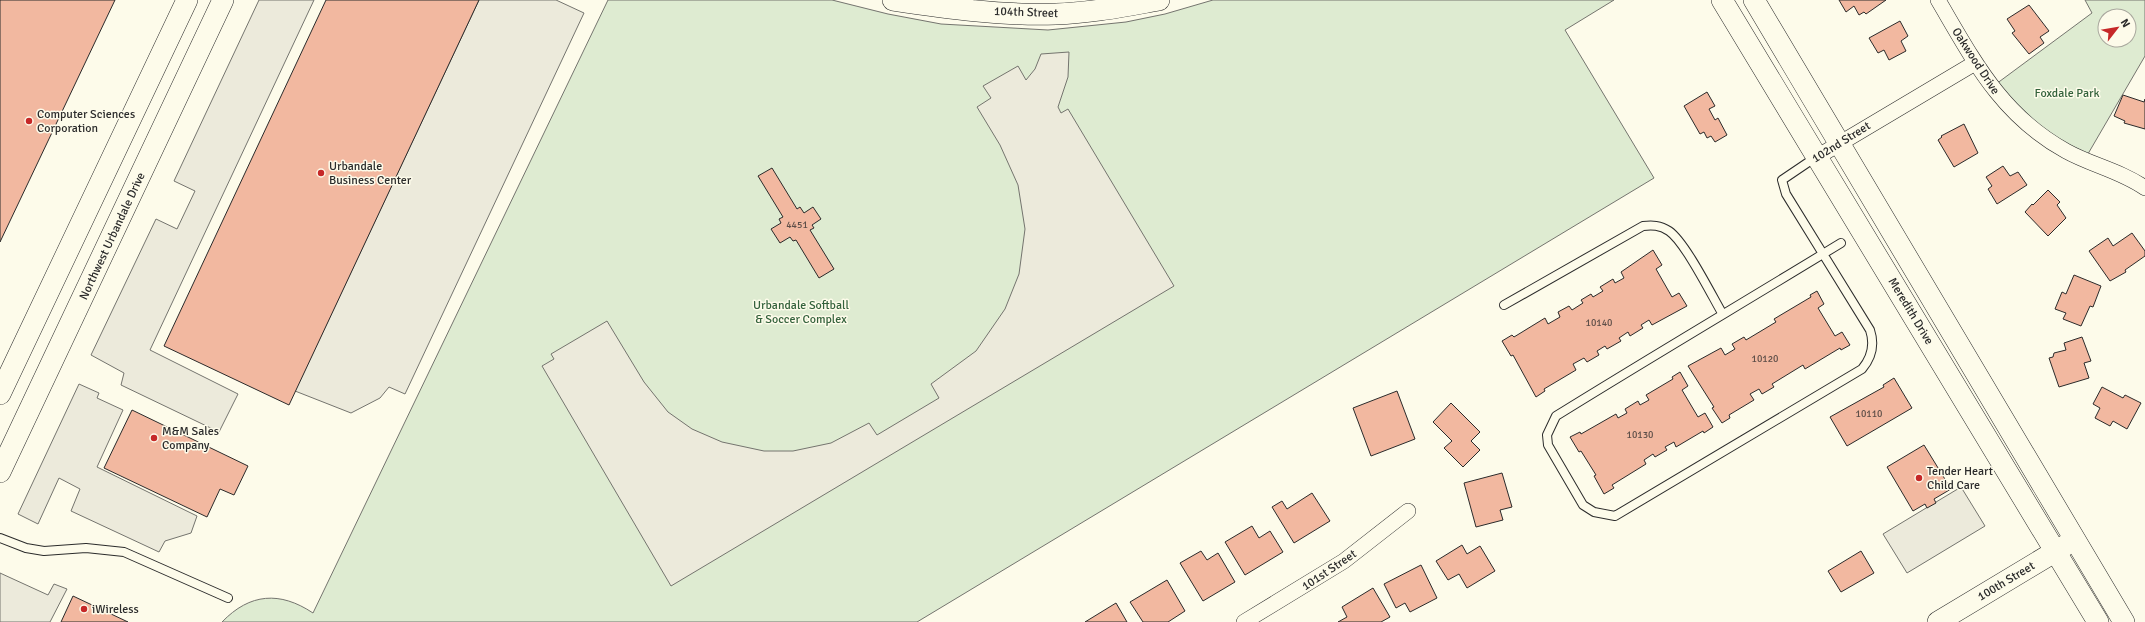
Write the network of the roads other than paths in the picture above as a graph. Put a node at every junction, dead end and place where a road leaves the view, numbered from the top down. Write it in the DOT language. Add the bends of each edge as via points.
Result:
graph roads {
  1 [pos="187,0"];
  2 [pos="223,0"];
  3 [pos="893,0"];
  4 [pos="1159,0"];
  5 [pos="1722,0"];
  6 [pos="1754,0"];
  7 [pos="1938,0"];
  8 [pos="1975,63"];
  9 [pos="1839,143"];
  10 [pos="1817,157"];
  11 [pos="2145,188"];
  12 [pos="1841,244"];
  13 [pos="1824,254"];
  14 [pos="1504,305"];
  15 [pos="1722,313"];
  16 [pos="0,394"];
  17 [pos="0,472"];
  18 [pos="1408,511"];
  19 [pos="0,538"];
  20 [pos="2076,540"];
  21 [pos="2055,552"];
  22 [pos="228,598"];
  23 [pos="1244,622"];
  24 [pos="1938,622"];
  25 [pos="2098,622"];
  26 [pos="2124,622"];
  1 -- 16 [label="main road"];
  2 -- 17 [label="main road, Northwest Urbandale Drive"];
  3 -- 4 [label="main road, 104th Street" via="952,8 1045,11"];
  5 -- 10 [label="main road, Meredith Drive"];
  6 -- 9 [label="main road, Meredith Drive"];
  7 -- 8 [label="street, Oakwood Drive"];
  8 -- 9 [label="street, 102nd Street"];
  8 -- 11 [label="street, Oakwood Drive" via="2002,100 2026,124 2067,152 2123,175"];
  9 -- 10 [label="street, 102nd Street"];
  9 -- 20 [label="main road, Meredith Drive"];
  10 -- 13 [label="lane, 102nd Street" via="1782,180 1782,186"];
  10 -- 21 [label="main road, Meredith Drive"];
  12 -- 13 [label="lane"];
  13 -- 15 [label="lane"];
  13 -- 15 [label="lane" via="1873,337 1872,352 1862,369 1615,516 1594,512 1584,505 1548,445 1547,435 1556,416"];
  14 -- 15 [label="lane" via="1643,226 1654,225 1662,227 1677,238"];
  18 -- 23 [label="street, 101st Street" via="1344,561"];
  19 -- 22 [label="lane" via="26,548 44,551 86,548 124,552"];
  20 -- 21 [label="main road, 100th Street"];
  20 -- 26 [label="main road, Meredith Drive"];
  21 -- 24 [label="main road, 100th Street"];
  21 -- 25 [label="main road, Meredith Drive"];
}
